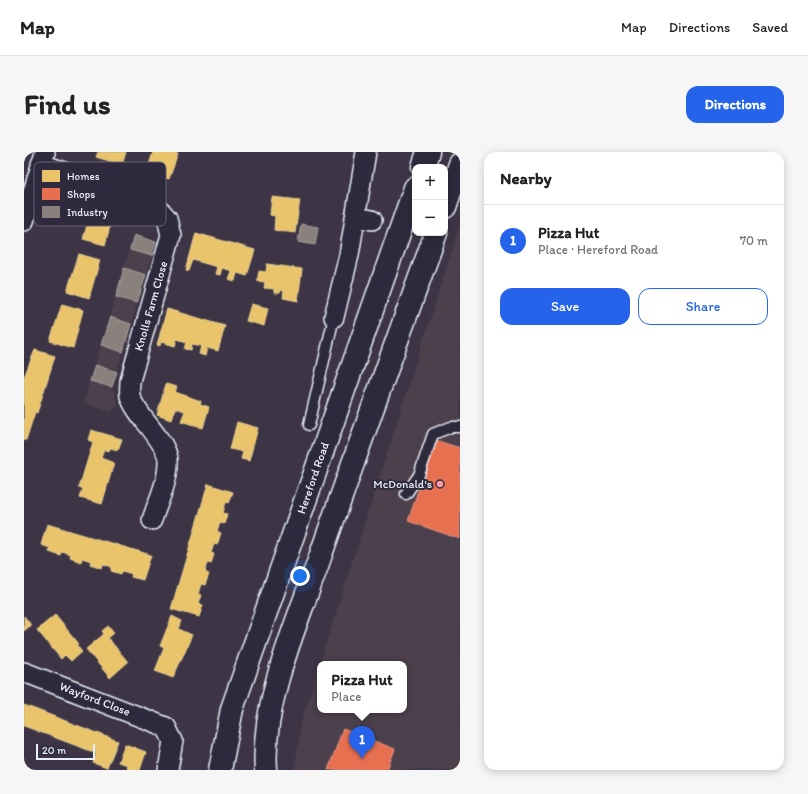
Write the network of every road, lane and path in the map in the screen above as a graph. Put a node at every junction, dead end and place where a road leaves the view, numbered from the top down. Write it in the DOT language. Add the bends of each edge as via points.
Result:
graph roads {
  1 [pos="366,152"];
  2 [pos="428,152"];
  3 [pos="43,158"];
  4 [pos="53,162"];
  5 [pos="424,164"];
  6 [pos="460,164"];
  7 [pos="34,188"];
  8 [pos="412,197"];
  9 [pos="447,200"];
  10 [pos="166,217"];
  11 [pos="24,221"];
  12 [pos="435,236"];
  13 [pos="334,317"];
  14 [pos="309,425"];
  15 [pos="460,427"];
  16 [pos="406,494"];
  17 [pos="152,520"];
  18 [pos="24,672"];
  19 [pos="168,770"];
  20 [pos="220,770"];
  21 [pos="266,770"];
  1 -- 13 [label="street" via="364,219 349,255"];
  2 -- 5 [label="main road"];
  3 -- 4 [label="street, Knolls Farm Close"];
  6 -- 9 [label="main road"];
  7 -- 11 [label="street"];
  8 -- 20 [label="main road, Hereford Road" via="232,709"];
  10 -- 17 [label="street, Knolls Farm Close" via="171,235 130,380 132,400 163,446 168,458 168,473"];
  12 -- 21 [label="main road" via="355,454 280,674 269,719"];
  13 -- 14 [label="lane"];
  15 -- 16 [label="lane" via="451,427 432,434 419,475"];
  18 -- 19 [label="street, Wayford Close" via="166,727 173,741"];
}
